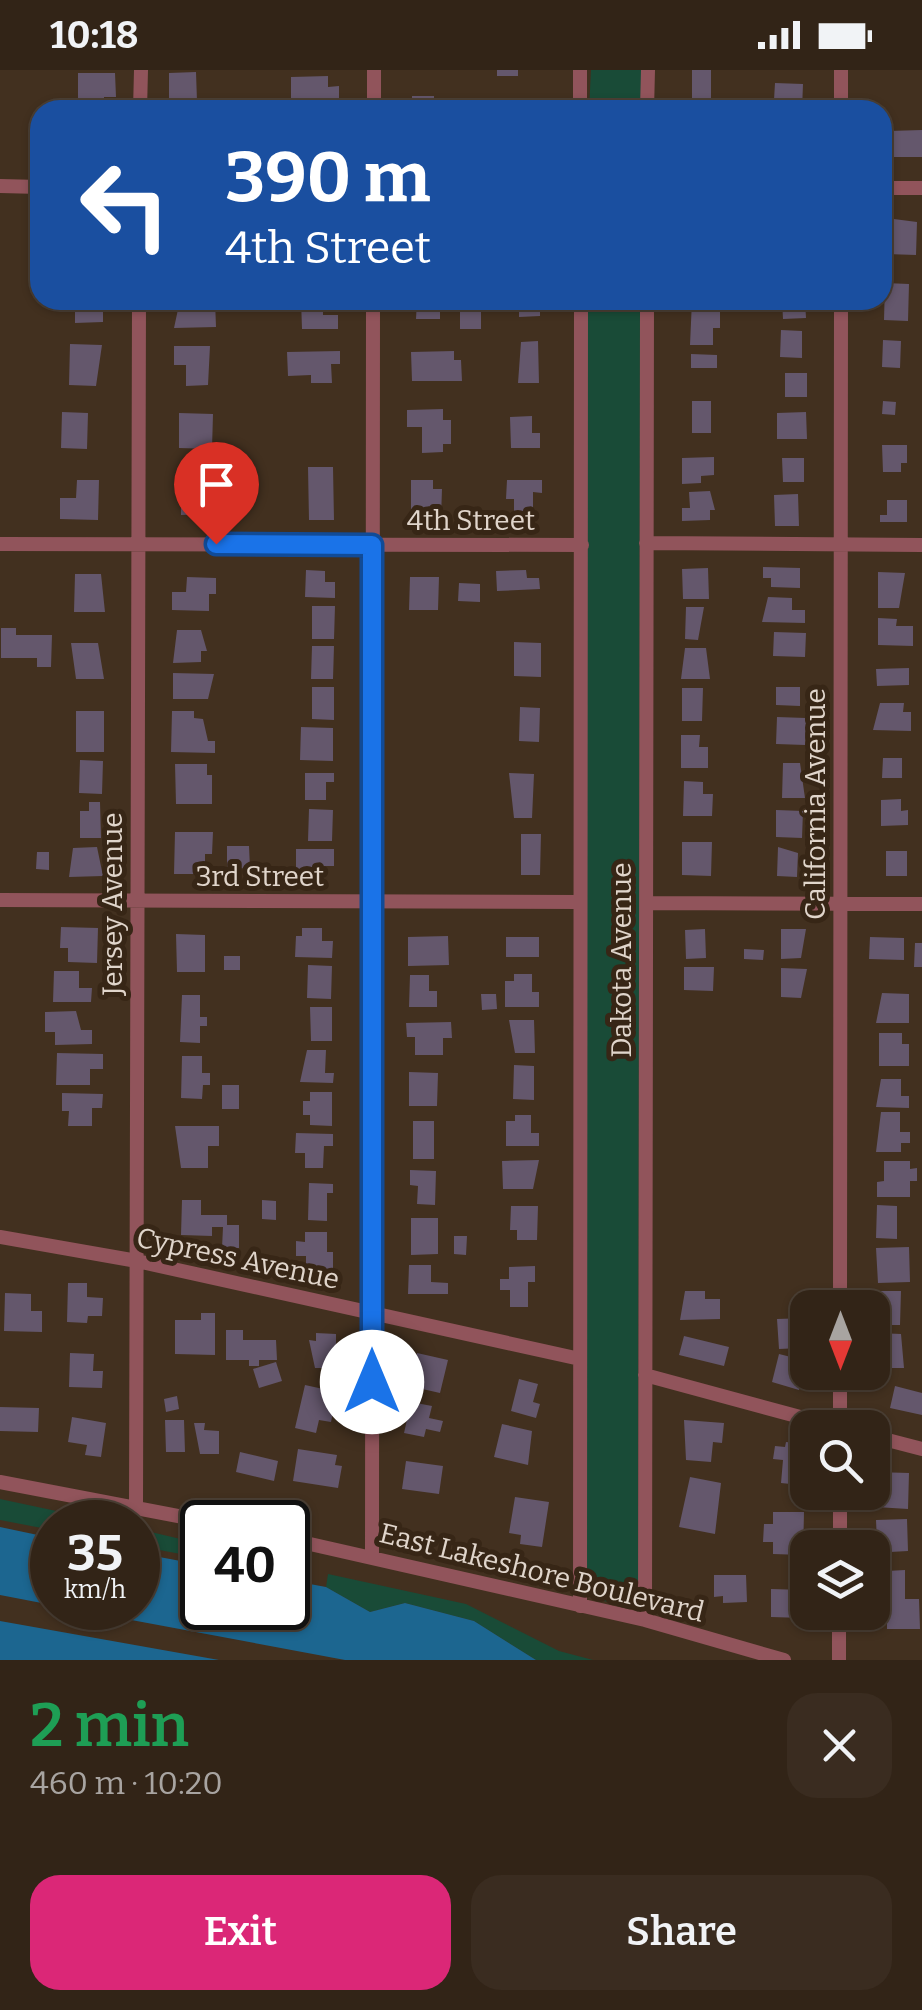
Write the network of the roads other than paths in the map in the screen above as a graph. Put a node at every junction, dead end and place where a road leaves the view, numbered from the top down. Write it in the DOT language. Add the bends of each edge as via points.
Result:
graph roads {
  1 [pos="140,70"];
  2 [pos="374,70"];
  3 [pos="580,70"];
  4 [pos="648,70"];
  5 [pos="842,70"];
  6 [pos="140,100"];
  7 [pos="374,100"];
  8 [pos="580,100"];
  9 [pos="647,100"];
  10 [pos="842,100"];
  11 [pos="0,186"];
  12 [pos="30,187"];
  13 [pos="892,188"];
  14 [pos="922,188"];
  15 [pos="139,310"];
  16 [pos="373,310"];
  17 [pos="581,310"];
  18 [pos="646,310"];
  19 [pos="841,310"];
  20 [pos="646,543"];
  21 [pos="0,544"];
  22 [pos="138,544"];
  23 [pos="841,544"];
  24 [pos="372,545"];
  25 [pos="582,545"];
  26 [pos="922,545"];
  27 [pos="0,900"];
  28 [pos="137,901"];
  29 [pos="373,902"];
  30 [pos="580,902"];
  31 [pos="646,903"];
  32 [pos="840,904"];
  33 [pos="922,904"];
  34 [pos="0,1237"];
  35 [pos="137,1261"];
  36 [pos="840,1290"];
  37 [pos="371,1313"];
  38 [pos="580,1359"];
  39 [pos="645,1375"];
  40 [pos="790,1414"];
  41 [pos="890,1441"];
  42 [pos="922,1449"];
  43 [pos="0,1482"];
  44 [pos="94,1500"];
  45 [pos="136,1500"];
  46 [pos="310,1543"];
  47 [pos="372,1556"];
  48 [pos="580,1606"];
  49 [pos="645,1620"];
  50 [pos="840,1630"];
  51 [pos="784,1660"];
  52 [pos="840,1660"];
  1 -- 6 [label="street"];
  2 -- 7 [label="street"];
  3 -- 8 [label="street"];
  4 -- 9 [label="street"];
  5 -- 10 [label="street"];
  11 -- 12 [label="street"];
  13 -- 14 [label="street"];
  15 -- 22 [label="street, Jersey Avenue"];
  16 -- 24 [label="street"];
  17 -- 25 [label="street, Dakota Avenue"];
  18 -- 20 [label="street, Dakota Avenue"];
  19 -- 23 [label="street, California Avenue"];
  20 -- 23 [label="street"];
  20 -- 31 [label="street, Dakota Avenue"];
  21 -- 22 [label="street, 4th Street"];
  22 -- 24 [label="street, 4th Street"];
  22 -- 28 [label="street, Jersey Avenue"];
  23 -- 26 [label="street"];
  23 -- 32 [label="street, California Avenue"];
  24 -- 25 [label="street, 4th Street"];
  24 -- 29 [label="street"];
  25 -- 30 [label="street, Dakota Avenue"];
  27 -- 28 [label="street, 3rd Street"];
  28 -- 29 [label="street, 3rd Street"];
  28 -- 35 [label="street, Jersey Avenue"];
  29 -- 30 [label="street, 3rd Street"];
  29 -- 37 [label="street"];
  30 -- 38 [label="street, Dakota Avenue"];
  31 -- 32 [label="street"];
  31 -- 39 [label="street, Dakota Avenue"];
  32 -- 33 [label="street"];
  32 -- 36 [label="street, California Avenue"];
  34 -- 35 [label="street, Cypress Avenue"];
  35 -- 37 [label="street, Cypress Avenue"];
  35 -- 45 [label="street, Jersey Avenue"];
  37 -- 38 [label="street, Cypress Avenue"];
  37 -- 47 [label="street"];
  38 -- 48 [label="street, Dakota Avenue"];
  39 -- 40 [label="street"];
  39 -- 49 [label="street, Dakota Avenue"];
  41 -- 42 [label="street"];
  43 -- 44 [label="street"];
  46 -- 47 [label="street, East Lakeshore Boulevard"];
  47 -- 48 [label="street, East Lakeshore Boulevard"];
  48 -- 49 [label="street, East Lakeshore Boulevard"];
  49 -- 51 [label="street, East Lakeshore Boulevard"];
  50 -- 52 [label="street"];
}
